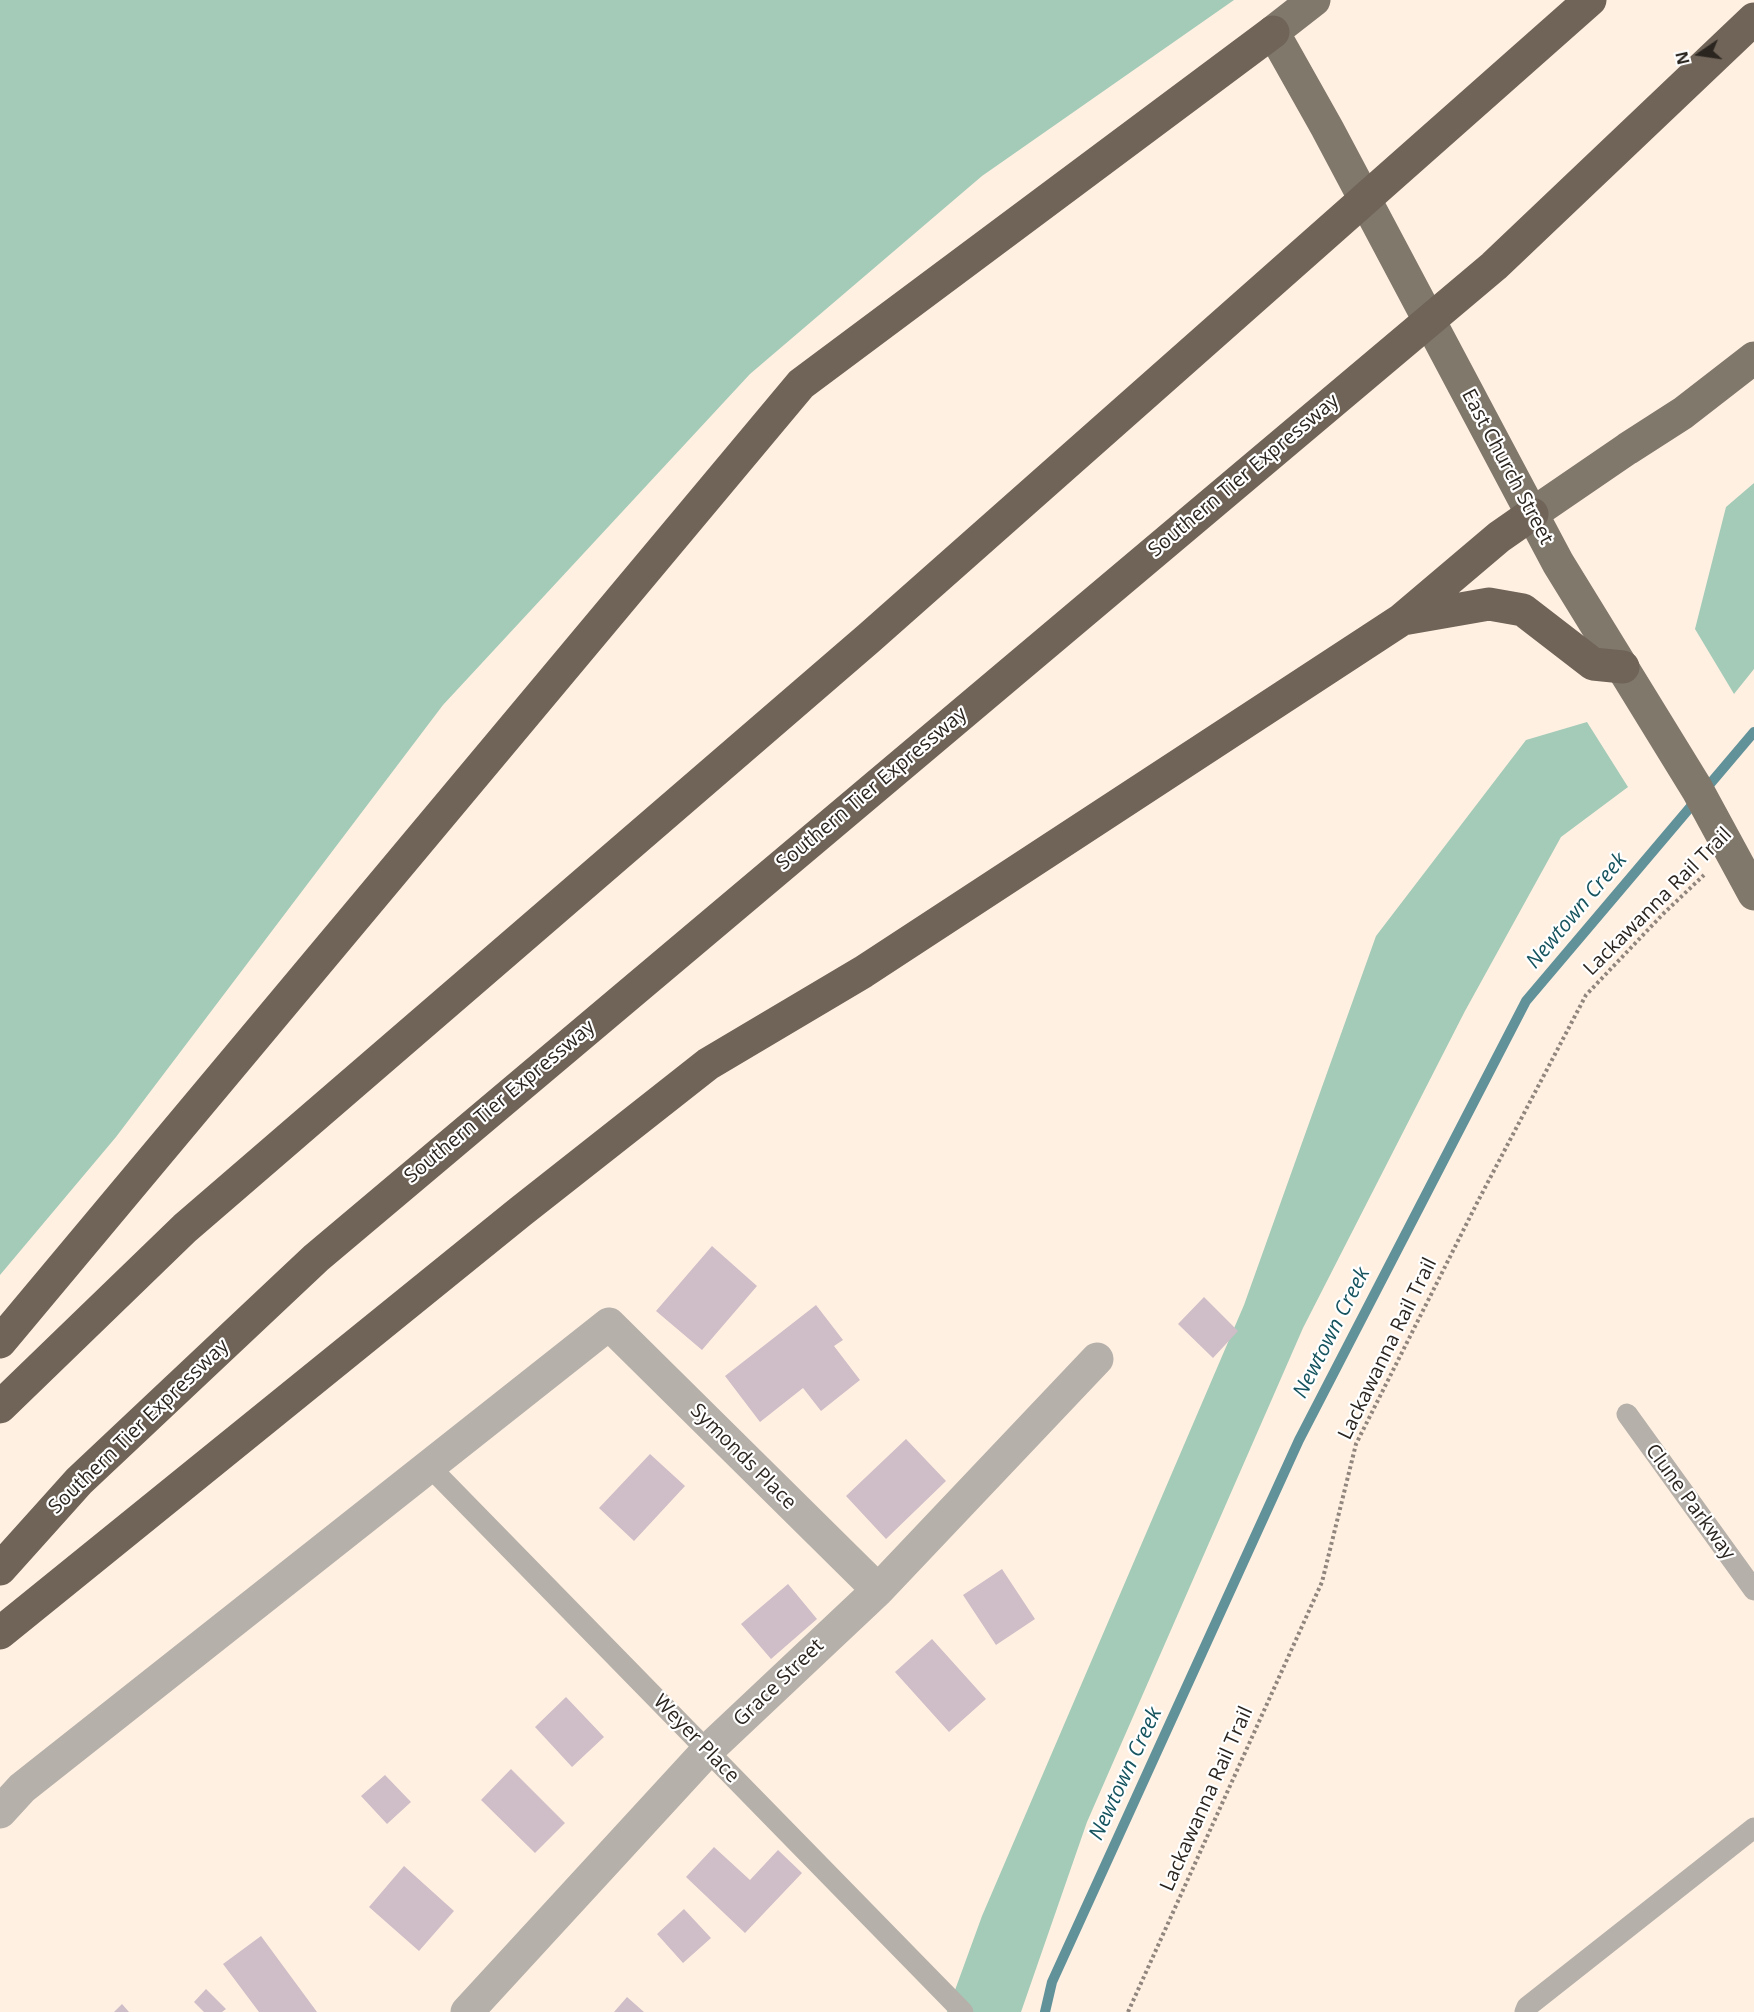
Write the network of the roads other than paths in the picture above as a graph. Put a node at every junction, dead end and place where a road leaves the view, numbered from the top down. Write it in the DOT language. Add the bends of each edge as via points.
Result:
graph roads {
  1 [pos="1314,0"];
  2 [pos="1590,0"];
  3 [pos="1754,19"];
  4 [pos="1273,32"];
  5 [pos="1754,358"];
  6 [pos="1532,514"];
  7 [pos="1401,620"];
  8 [pos="1623,668"];
  9 [pos="1754,894"];
  10 [pos="0,1342"];
  11 [pos="1097,1359"];
  12 [pos="0,1407"];
  13 [pos="1627,1414"];
  14 [pos="429,1466"];
  15 [pos="0,1569"];
  16 [pos="878,1590"];
  17 [pos="1754,1590"];
  18 [pos="0,1633"];
  19 [pos="707,1751"];
  20 [pos="0,1812"];
  21 [pos="1754,1828"];
  22 [pos="467,2012"];
  23 [pos="963,2012"];
  24 [pos="1525,2012"];
  1 -- 4 [label="main road"];
  2 -- 12 [label="highway" via="869,638 185,1228"];
  3 -- 15 [label="highway, Southern Tier Expressway" via="1494,266 316,1258 79,1481"];
  4 -- 6 [label="main road, East Church Street"];
  4 -- 10 [label="highway" via="801,384"];
  5 -- 6 [label="main road" via="1683,412"];
  6 -- 7 [label="highway"];
  6 -- 8 [label="main road, East Church Street"];
  7 -- 8 [label="highway" via="1489,604 1523,610 1593,664"];
  7 -- 18 [label="highway" via="863,972 708,1064"];
  8 -- 9 [label="main road, East Church Street" via="1698,789"];
  11 -- 16 [label="street, Grace Street"];
  13 -- 17 [label="lane, Clune Parkway"];
  14 -- 16 [label="street, Symonds Place" via="609,1324"];
  14 -- 19 [label="lane, Weyer Place"];
  14 -- 20 [label="street" via="22,1788"];
  16 -- 19 [label="street, Grace Street"];
  19 -- 22 [label="street, Grace Street"];
  19 -- 23 [label="lane, Weyer Place"];
  21 -- 24 [label="lane"];
}
